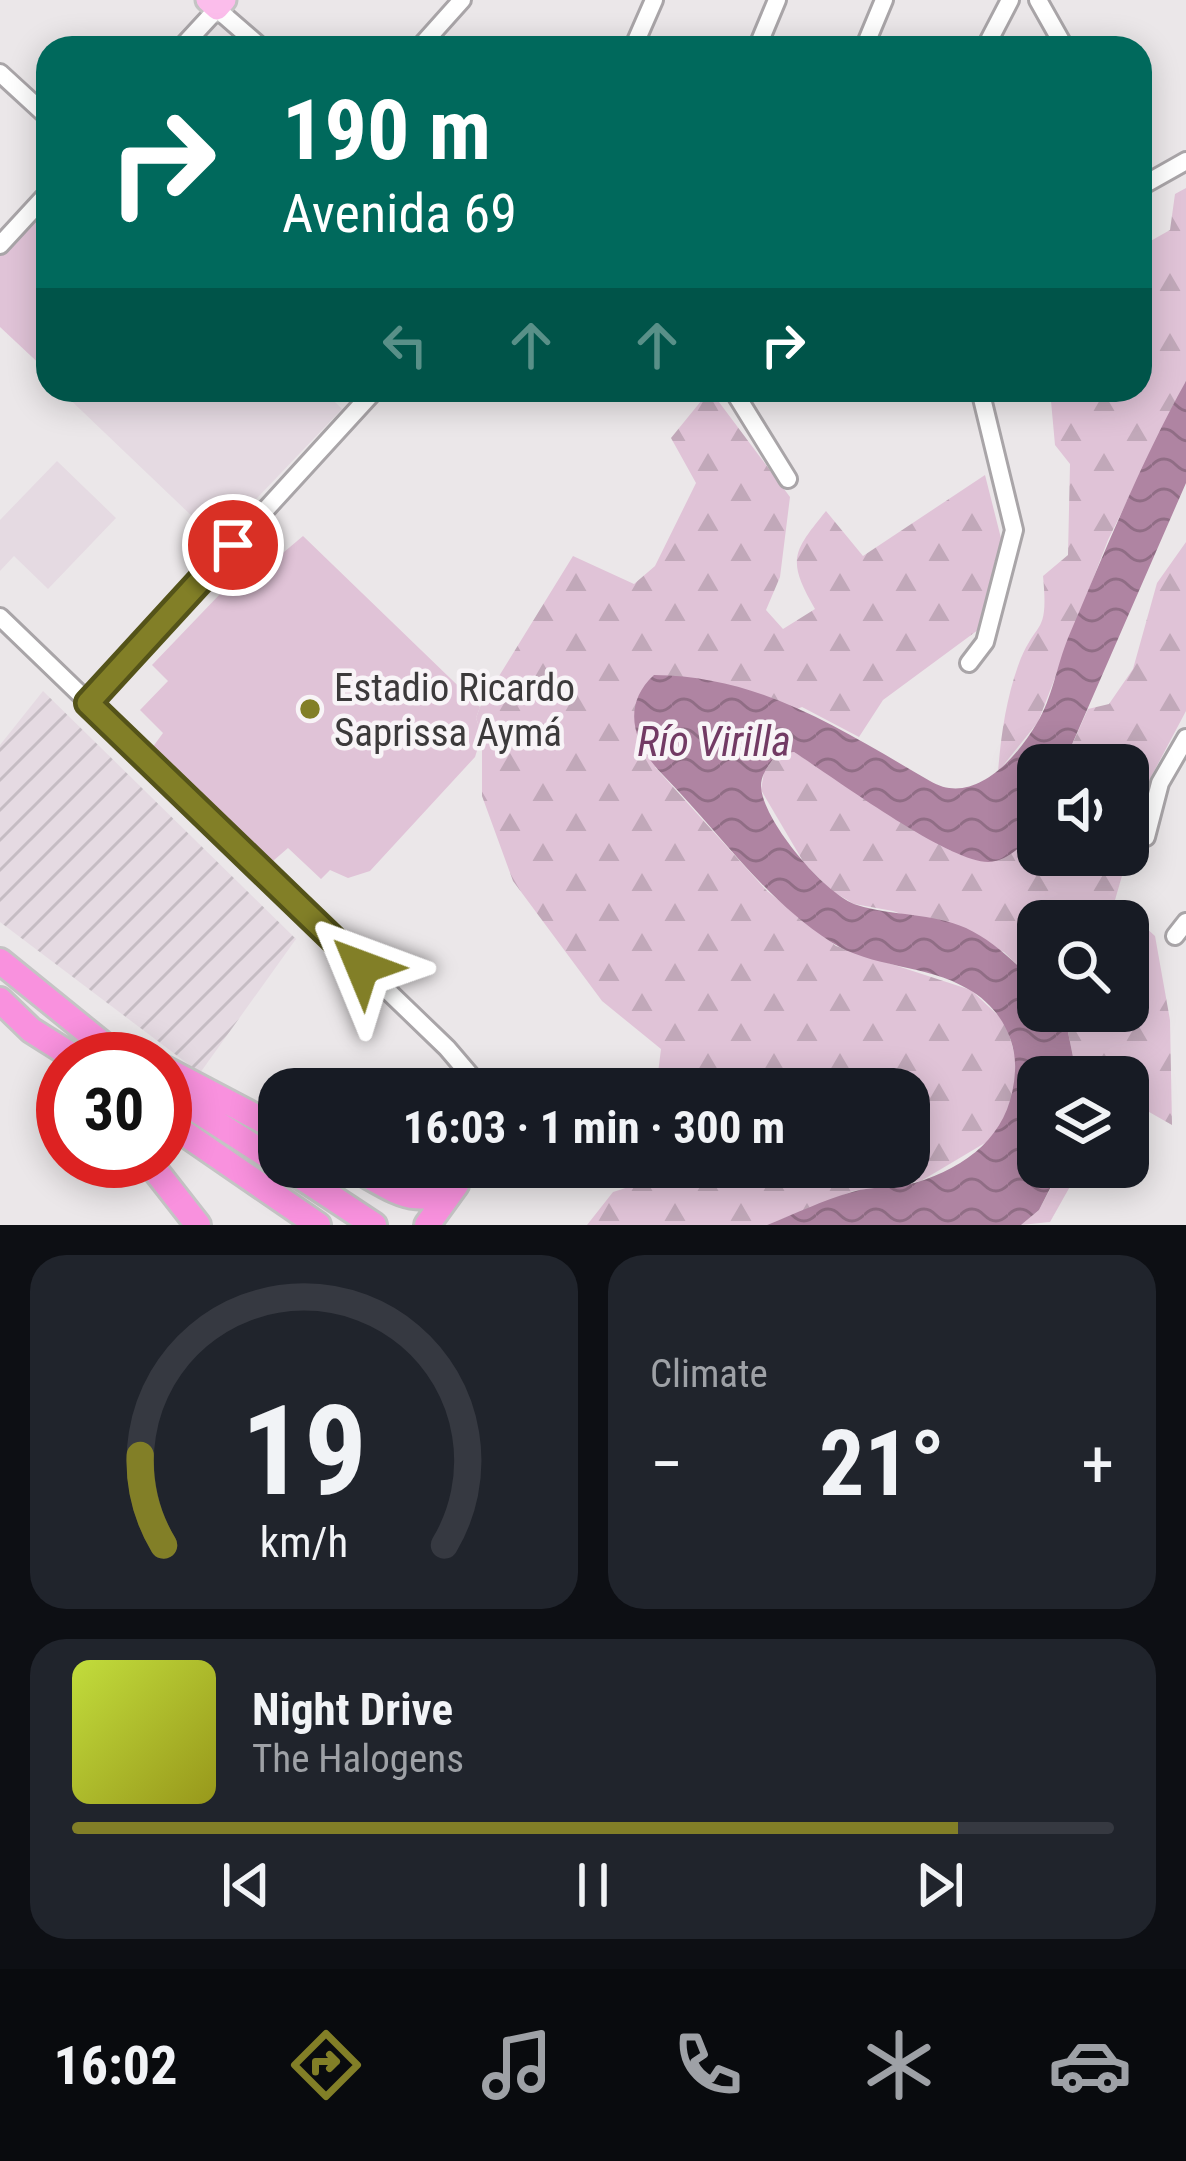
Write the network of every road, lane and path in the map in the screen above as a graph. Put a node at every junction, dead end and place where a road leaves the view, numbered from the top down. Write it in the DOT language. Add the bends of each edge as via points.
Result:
graph roads {
  1 [pos="462,0"];
  2 [pos="654,0"];
  3 [pos="777,0"];
  4 [pos="884,0"];
  5 [pos="1010,0"];
  6 [pos="1038,0"];
  7 [pos="217,3"];
  8 [pos="191,36"];
  9 [pos="250,36"];
  10 [pos="429,36"];
  11 [pos="638,36"];
  12 [pos="763,36"];
  13 [pos="869,36"];
  14 [pos="991,36"];
  15 [pos="1058,36"];
  16 [pos="0,73"];
  17 [pos="36,106"];
  18 [pos="1186,161"];
  19 [pos="1152,178"];
  20 [pos="36,206"];
  21 [pos="0,245"];
  22 [pos="356,402"];
  23 [pos="740,402"];
  24 [pos="983,402"];
  25 [pos="788,479"];
  26 [pos="0,617"];
  27 [pos="970,663"];
  28 [pos="88,703"];
  29 [pos="1186,738"];
  30 [pos="1149,825"];
  31 [pos="0,961"];
  32 [pos="0,1000"];
  33 [pos="77,1023"];
  34 [pos="31,1030"];
  35 [pos="88,1032"];
  36 [pos="94,1032"];
  37 [pos="36,1033"];
  38 [pos="36,1035"];
  39 [pos="464,1068"];
  40 [pos="192,1083"];
  41 [pos="192,1107"];
  42 [pos="258,1118"];
  43 [pos="192,1139"];
  44 [pos="258,1149"];
  45 [pos="169,1188"];
  46 [pos="318,1188"];
  47 [pos="388,1188"];
  48 [pos="443,1188"];
  49 [pos="453,1188"];
  50 [pos="404,1197"];
  51 [pos="198,1225"];
  52 [pos="318,1225"];
  53 [pos="374,1225"];
  54 [pos="410,1225"];
  55 [pos="427,1225"];
  1 -- 10 [label="street"];
  2 -- 11 [label="street"];
  3 -- 12 [label="street"];
  4 -- 13 [label="street"];
  5 -- 14 [label="street"];
  6 -- 15 [label="street"];
  7 -- 8 [label="street"];
  7 -- 9 [label="street"];
  16 -- 17 [label="street"];
  18 -- 19 [label="street"];
  20 -- 21 [label="street"];
  22 -- 28 [label="street"];
  23 -- 25 [label="street"];
  24 -- 27 [label="street" via="1014,530 985,642"];
  26 -- 28 [label="street"];
  28 -- 39 [label="street"];
  29 -- 30 [label="street" via="1160,783"];
  31 -- 33 [label="highway"];
  32 -- 34 [label="highway"];
  33 -- 35 [label="highway"];
  33 -- 36 [label="highway"];
  34 -- 37 [label="highway"];
  34 -- 38 [label="highway"];
  40 -- 42 [label="highway"];
  41 -- 44 [label="highway"];
  43 -- 52 [label="highway"];
  45 -- 51 [label="highway"];
  46 -- 53 [label="highway"];
  47 -- 50 [label="highway"];
  48 -- 50 [label="highway"];
  49 -- 55 [label="highway"];
  50 -- 54 [label="highway"];
}
